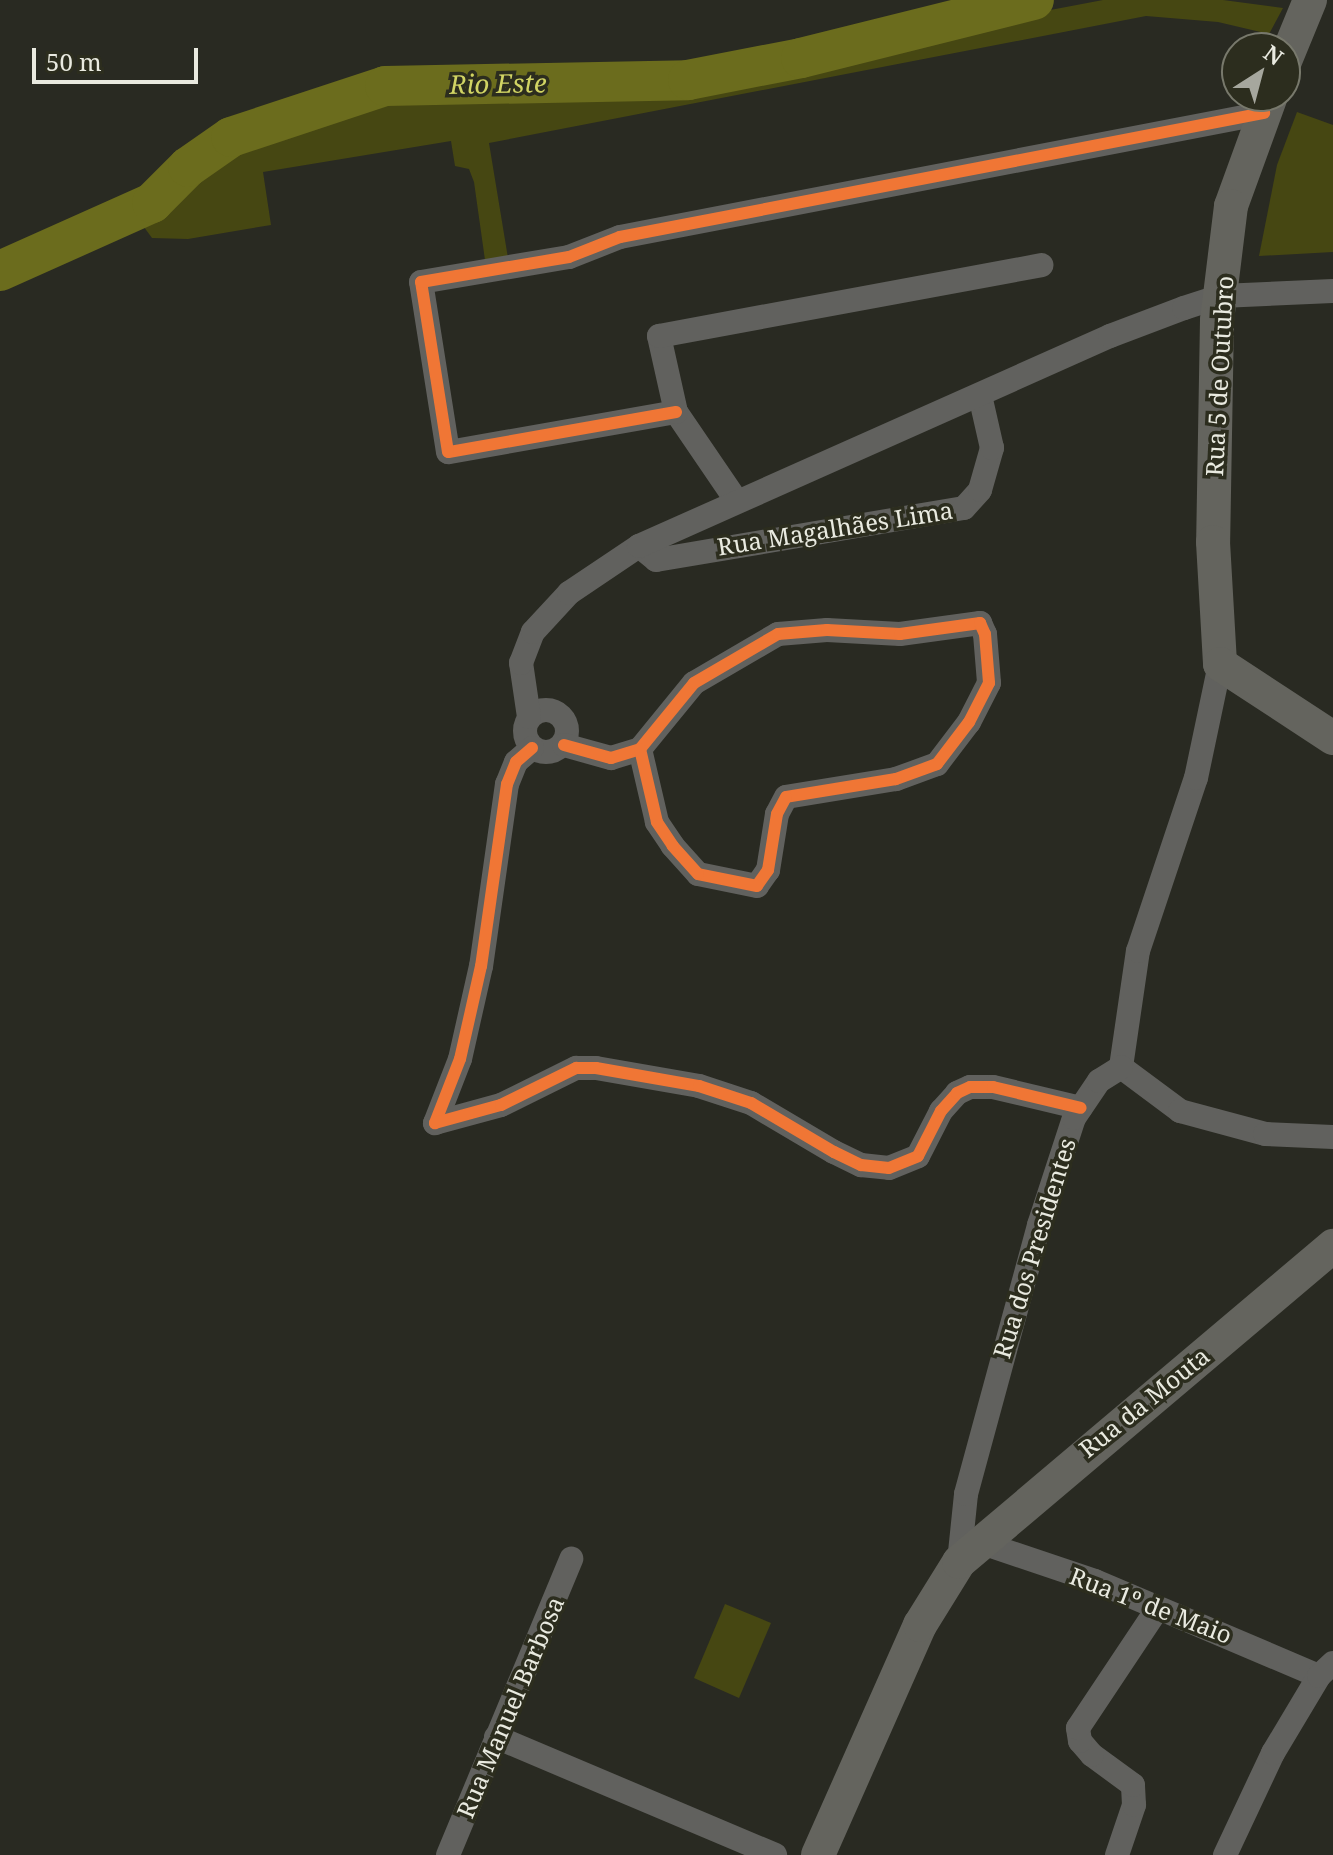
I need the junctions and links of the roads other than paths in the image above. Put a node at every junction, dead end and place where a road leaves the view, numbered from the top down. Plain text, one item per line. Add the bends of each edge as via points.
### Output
1 (1310, 0) edge
2 (1297, 32) edge
3 (1233, 112) edge
4 (1265, 112) edge
5 (1041, 265) dead end
6 (1333, 291) edge
7 (1221, 296) junction
8 (980, 395) junction
9 (676, 412) junction
10 (736, 500) junction
11 (639, 546) junction
12 (1220, 664) junction
13 (529, 717) junction
14 (1333, 738) edge
15 (564, 745) junction
16 (532, 748) junction
17 (640, 749) junction
18 (1121, 1067) junction
19 (1081, 1108) junction
20 (1330, 1139) edge
21 (1333, 1246) edge
22 (967, 1544) junction
23 (571, 1559) dead end
24 (1158, 1608) junction
25 (1326, 1670) edge
26 (496, 1737) junction
27 (448, 1855) edge
28 (775, 1855) edge
29 (818, 1855) edge
30 (1117, 1855) edge
31 (1225, 1855) edge

1 - 2 main road
3 - 9 street via 620,237 569,257 421,282 448,452
4 - 7 main road, Rua 5 de Outubro via 1231,206
5 - 9 street via 659,336
6 - 7 street, Rua Magalhães Lima
7 - 8 street, Rua Magalhães Lima via 1110,336
7 - 12 main road, Rua 5 de Outubro via 1213,528
8 - 10 street, Rua Magalhães Lima
8 - 11 street, Rua Magalhães Lima via 992,448 980,490 964,508 656,560
9 - 10 street
10 - 11 street, Rua Magalhães Lima
11 - 13 street, Rua Magalhães Lima via 569,593 533,632 521,663
12 - 14 main road
12 - 18 street via 1196,778 1138,951
13 - 15 street via 544,709 560,713 568,728
13 - 16 street via 524,733
15 - 16 street via 548,753
15 - 17 street via 611,758
16 - 19 street via 516,762 507,784 481,966 460,1059 435,1123 444,1125 501,1105 576,1068 596,1068 699,1086 751,1103 847,1159 889,1168 918,1156 941,1111 970,1087 993,1087
17 - 17 street via 694,683 778,634 900,634 980,623 985,634 989,683 969,722 937,764 896,779 786,797 777,814 768,870 757,886 698,874 673,846 657,822
18 - 19 street, Rua dos Presidentes via 1099,1081
18 - 20 street via 1180,1111 1265,1134
19 - 22 street, Rua dos Presidentes via 1039,1225 995,1378
21 - 22 main road, Rua da Mouta
22 - 24 street, Rua 1º de Maio
22 - 29 main road, Rua da Mouta via 920,1625
23 - 26 street, Rua Manuel Barbosa
24 - 25 street, Rua 1º de Maio
24 - 30 street via 1078,1728 1080,1741 1092,1755 1133,1785 1134,1805
25 - 31 street via 1273,1753
26 - 27 street, Rua Manuel Barbosa
26 - 28 street

